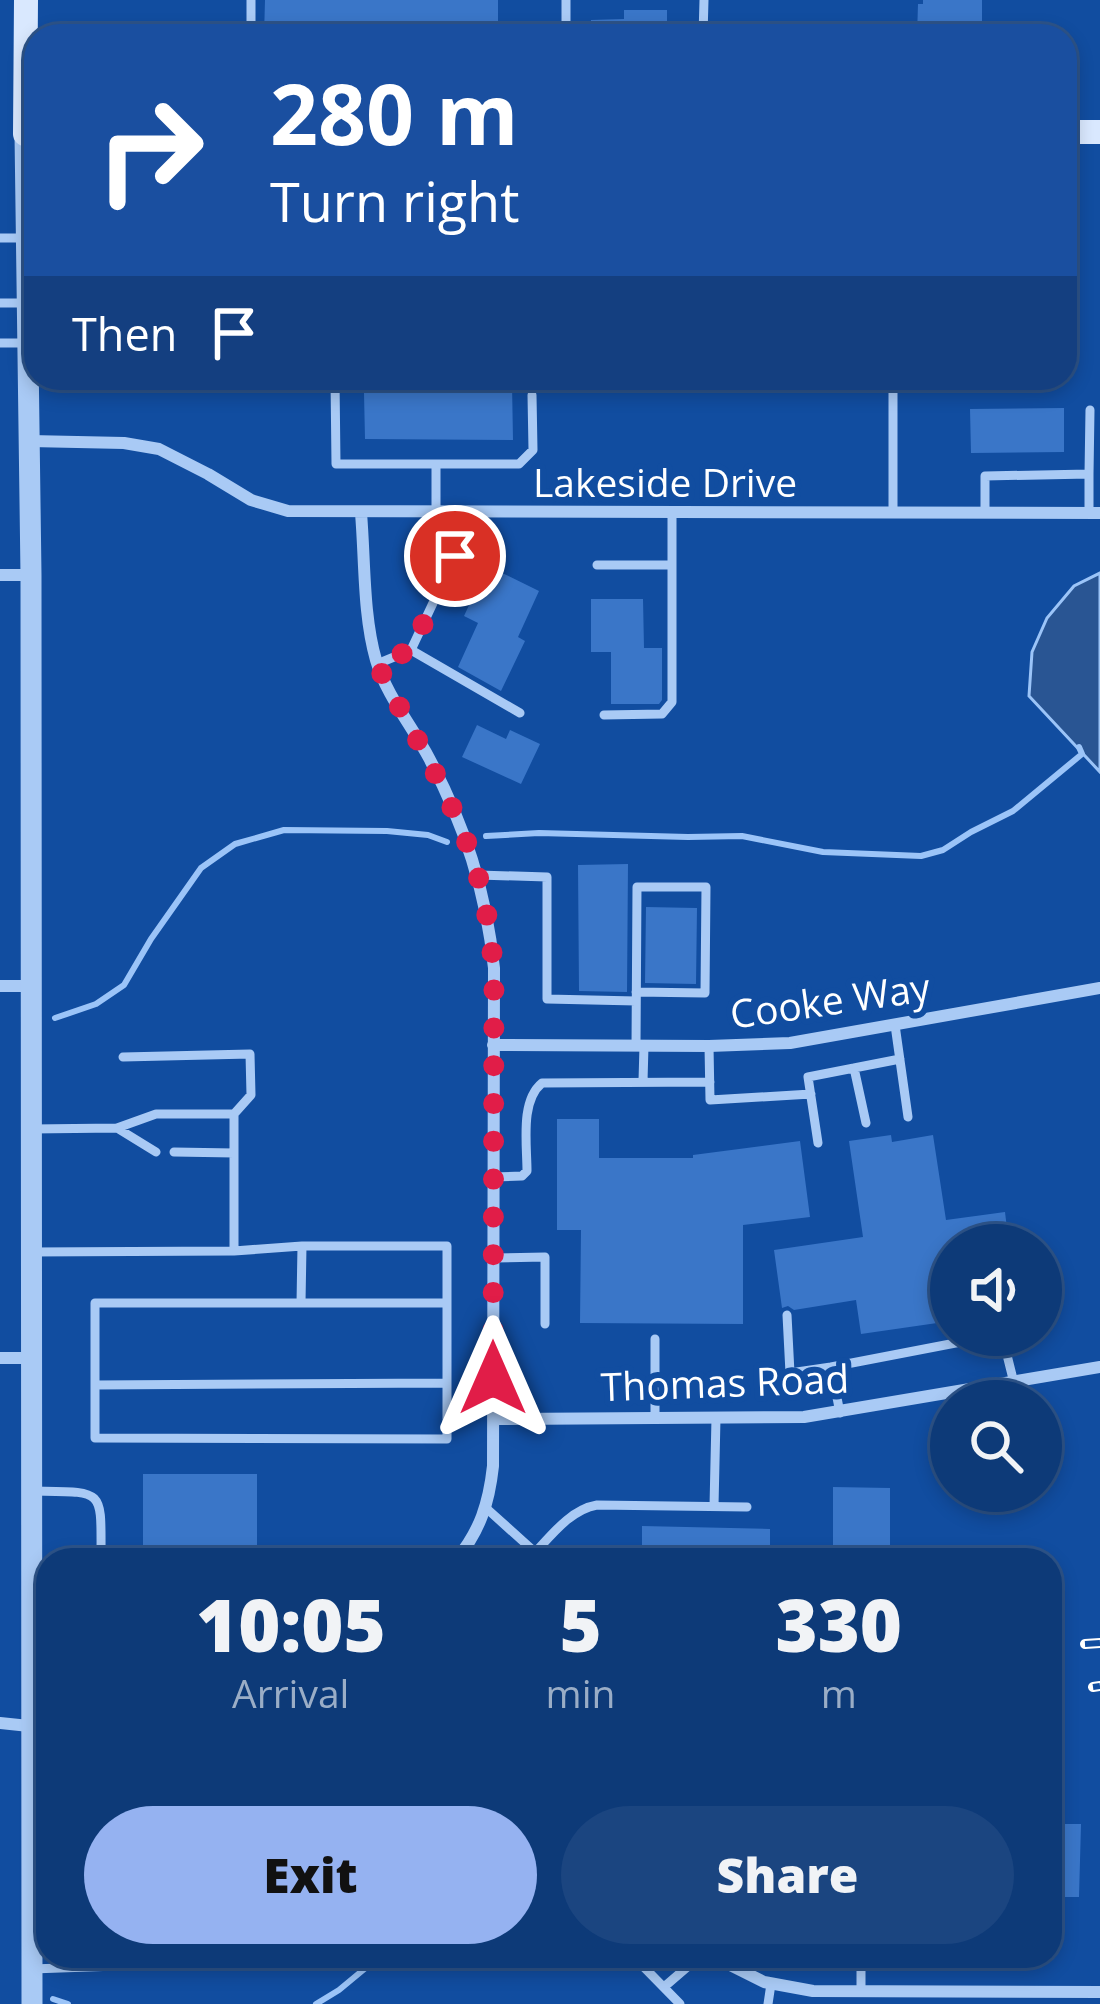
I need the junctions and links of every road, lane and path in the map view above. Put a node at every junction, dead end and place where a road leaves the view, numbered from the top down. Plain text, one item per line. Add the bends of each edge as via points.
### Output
1 (24, 44) edge
2 (20, 133) edge
3 (24, 217) edge
4 (28, 390) edge
5 (335, 390) edge
6 (893, 390) edge
7 (532, 395) dead end
8 (1090, 410) dead end
9 (30, 441) junction
10 (436, 464) junction
11 (1089, 474) junction
12 (361, 513) junction
13 (436, 513) junction
14 (457, 513) junction
15 (672, 513) junction
16 (892, 513) junction
17 (985, 513) junction
18 (1094, 513) edge
19 (597, 565) dead end
20 (672, 565) junction
21 (0, 575) edge
22 (31, 575) junction
23 (411, 650) junction
24 (377, 664) junction
25 (520, 713) dead end
26 (604, 715) dead end
27 (478, 875) junction
28 (0, 986) edge
29 (32, 986) junction
30 (1100, 988) edge
31 (636, 996) junction
32 (895, 1025) junction
33 (493, 1046) junction
34 (640, 1046) junction
35 (709, 1046) junction
36 (123, 1057) dead end
37 (900, 1059) junction
38 (854, 1068) junction
39 (643, 1081) junction
40 (710, 1082) junction
41 (811, 1094) junction
42 (234, 1114) junction
43 (908, 1117) dead end
44 (866, 1123) dead end
45 (117, 1128) junction
46 (31, 1129) junction
47 (818, 1144) dead end
48 (156, 1152) dead end
49 (174, 1152) dead end
50 (234, 1153) junction
51 (493, 1177) junction
52 (302, 1246) junction
53 (234, 1251) junction
54 (31, 1252) junction
55 (493, 1258) junction
56 (301, 1303) junction
57 (447, 1304) junction
58 (787, 1315) dead end
59 (545, 1324) dead end
60 (655, 1339) dead end
61 (930, 1348) edge
62 (0, 1358) edge
63 (30, 1358) junction
64 (831, 1367) junction
65 (1100, 1367) edge
66 (1030, 1380) edge
67 (447, 1383) junction
68 (95, 1385) junction
69 (930, 1397) edge
70 (840, 1413) junction
71 (656, 1418) junction
72 (716, 1418) junction
73 (493, 1419) junction
74 (30, 1491) junction
75 (714, 1506) junction
76 (747, 1507) dead end
77 (486, 1508) junction
78 (101, 1548) edge
79 (464, 1548) edge
80 (524, 1548) edge
81 (541, 1548) edge
82 (36, 1648) edge
83 (0, 1723) edge
84 (36, 1727) edge
85 (36, 1831) edge
86 (60, 1968) edge
87 (645, 1968) edge
88 (686, 1968) edge
89 (737, 1968) edge
90 (861, 1968) edge
91 (32, 1969) junction
92 (771, 1984) junction
93 (664, 1988) junction
94 (861, 1991) junction
95 (1100, 1992) edge
96 (1055, 1998) edge
97 (32, 2004) edge
98 (680, 2004) edge
99 (768, 2004) edge

1 - 2 main road
2 - 3 street
4 - 9 street
5 - 10 lane via 336,464
6 - 16 lane
7 - 10 lane via 533,450 519,464
8 - 11 lane
9 - 12 street, Lakeside Drive via 159,449 251,500 288,511
9 - 22 street
10 - 13 lane
11 - 17 lane via 985,476
11 - 18 lane
12 - 13 street, Lakeside Drive
12 - 24 street
13 - 14 street, Lakeside Drive
14 - 15 street, Lakeside Drive
14 - 23 lane via 455,556
15 - 16 street, Lakeside Drive
15 - 20 lane
16 - 17 street, Lakeside Drive
17 - 18 street, Lakeside Drive
19 - 20 lane
20 - 26 lane via 672,702 662,714
21 - 22 street
22 - 29 street
23 - 24 lane
23 - 25 lane
24 - 27 street
27 - 31 lane via 547,877 547,1000
27 - 33 street via 494,968
28 - 29 street
29 - 46 street
30 - 32 street, Cooke Way
31 - 31 lane via 637,886 706,887 705,992
31 - 34 lane
32 - 35 street, Cooke Way via 790,1043
32 - 37 lane
33 - 34 street, Cooke Way
33 - 51 street
34 - 35 street, Cooke Way
34 - 39 lane
35 - 40 lane
36 - 42 lane via 250,1054 251,1095
37 - 38 lane
37 - 43 lane
38 - 41 lane via 808,1077
38 - 44 lane
39 - 40 lane
39 - 51 lane via 542,1083 529,1103 527,1171
40 - 41 lane via 710,1100
41 - 47 lane
42 - 45 lane via 156,1114
42 - 50 lane
45 - 46 lane
45 - 48 lane
46 - 54 street
49 - 50 lane
50 - 53 lane
51 - 55 street
52 - 53 lane
52 - 56 lane
52 - 57 lane via 447,1246
53 - 54 lane
54 - 63 street
55 - 59 lane via 545,1257
55 - 73 street
56 - 57 lane
56 - 68 lane via 95,1304
57 - 67 lane
58 - 64 lane via 790,1373
60 - 71 lane
61 - 64 lane
62 - 63 street
63 - 74 street
64 - 70 lane
65 - 66 street, Thomas Road
67 - 68 lane
67 - 68 lane via 447,1439 95,1438
69 - 70 street, Thomas Road
70 - 72 street, Thomas Road
71 - 72 street, Thomas Road
71 - 73 street, Thomas Road
72 - 75 lane
73 - 77 street
74 - 78 lane via 97,1499
74 - 82 street
75 - 76 lane
75 - 81 lane via 584,1508
77 - 79 street
77 - 80 lane
83 - 84 street
85 - 91 street
86 - 91 lane
87 - 93 lane
88 - 93 lane
89 - 92 street
90 - 94 lane
91 - 97 street
92 - 94 street
92 - 99 lane
93 - 98 lane
94 - 96 street
95 - 96 street

